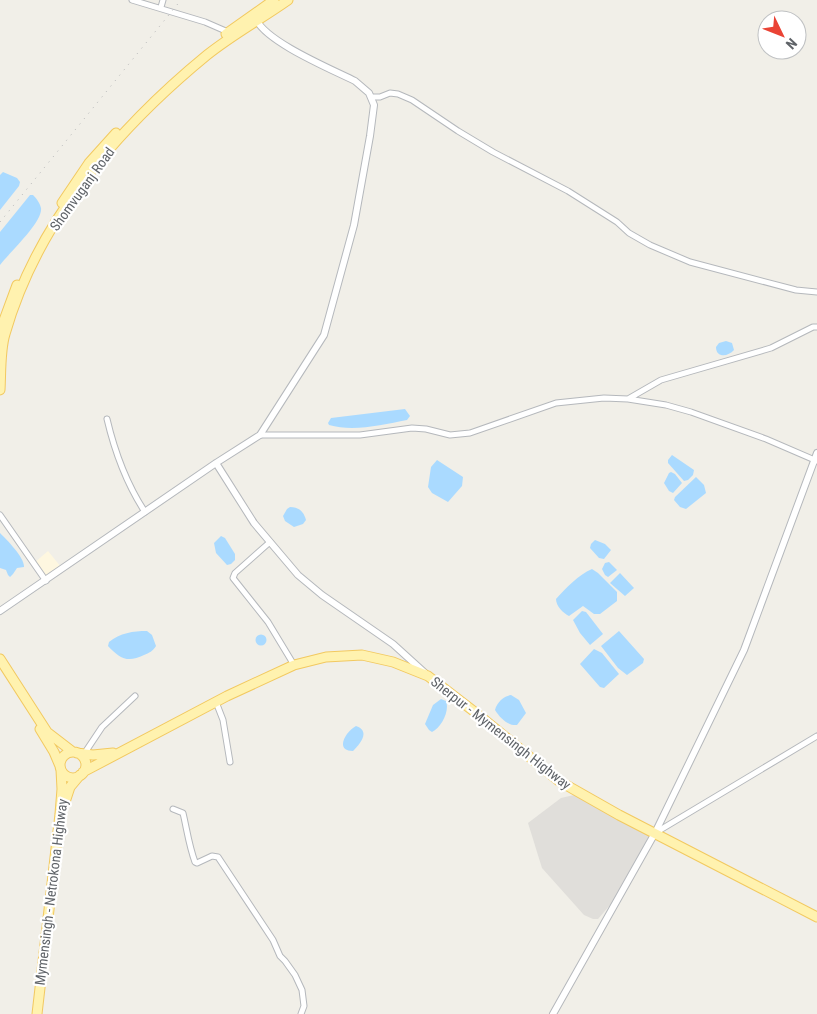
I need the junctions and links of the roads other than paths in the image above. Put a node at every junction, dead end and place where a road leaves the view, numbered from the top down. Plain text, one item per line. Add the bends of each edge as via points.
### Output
1 (132, 0) edge
2 (163, 0) edge
3 (274, 0) edge
4 (288, 0) edge
5 (161, 8) junction
6 (256, 18) junction
7 (228, 32) junction
8 (372, 98) junction
9 (817, 292) edge
10 (817, 327) edge
11 (0, 331) edge
12 (0, 390) edge
13 (628, 399) junction
14 (107, 419) dead end
15 (260, 435) junction
16 (816, 458) edge
17 (216, 463) junction
18 (145, 512) junction
19 (0, 515) edge
20 (270, 542) junction
21 (46, 580) junction
22 (0, 611) edge
23 (0, 659) edge
24 (294, 665) junction
25 (0, 666) edge
26 (428, 676) junction
27 (135, 696) dead end
28 (216, 702) junction
29 (817, 736) edge
30 (121, 751) junction
31 (78, 753) junction
32 (230, 762) dead end
33 (60, 768) junction
34 (81, 774) junction
35 (173, 809) dead end
36 (60, 814) junction
37 (655, 833) junction
38 (817, 917) edge
39 (37, 1014) edge
40 (301, 1014) edge
41 (553, 1014) edge

1 - 5 street
2 - 5 street
3 - 6 main road, Shomvuganj Road
4 - 6 main road, Shomvuganj Road
5 - 7 street
6 - 7 main road, Shomvuganj Road
6 - 8 street via 279,42 355,81
6 - 12 main road, Shomvuganj Road via 179,79 120,137 91,171 58,219 19,294 4,336
7 - 11 main road, Shomvuganj Road via 170,81 88,163 27,262
8 - 9 street via 398,94 412,100 493,152 568,191 650,245 690,262 796,290
8 - 15 street via 374,112 360,196 324,335
10 - 13 street via 771,348 661,380
13 - 15 street via 556,403 457,435 412,428 360,435
13 - 16 street via 691,412
14 - 18 street via 120,464
15 - 17 street
16 - 37 street via 744,650
17 - 18 street
17 - 20 street
18 - 21 street
19 - 21 street
20 - 24 street via 233,578 268,622
20 - 26 street via 298,575 393,644
21 - 22 street
23 - 31 main road via 47,732
24 - 26 main road, Sherpur - Mymensingh Highway via 326,657 362,655 393,662
24 - 28 main road, Sherpur - Mymensingh Highway
25 - 33 main road, Mymensingh - Netrokona Highway via 54,752
26 - 37 main road, Sherpur - Mymensingh Highway via 559,781
27 - 31 street
28 - 30 main road, Sherpur - Mymensingh Highway
28 - 32 street via 223,720
29 - 37 street
30 - 31 main road, Sherpur - Mymensingh Highway
30 - 34 main road, Sherpur - Mymensingh Highway
31 - 33 main road via 69,752 62,757
31 - 34 main road via 85,761
33 - 34 main road via 69,777
33 - 36 main road, Mymensingh - Netrokona Highway
34 - 36 main road, Sherpur - Mymensingh Highway via 70,787
35 - 40 street via 183,813 195,862 218,857 273,940 302,990 304,1006
36 - 39 main road, Mymensingh - Netrokona Highway
37 - 38 main road, Sherpur - Mymensingh Highway
37 - 41 street

